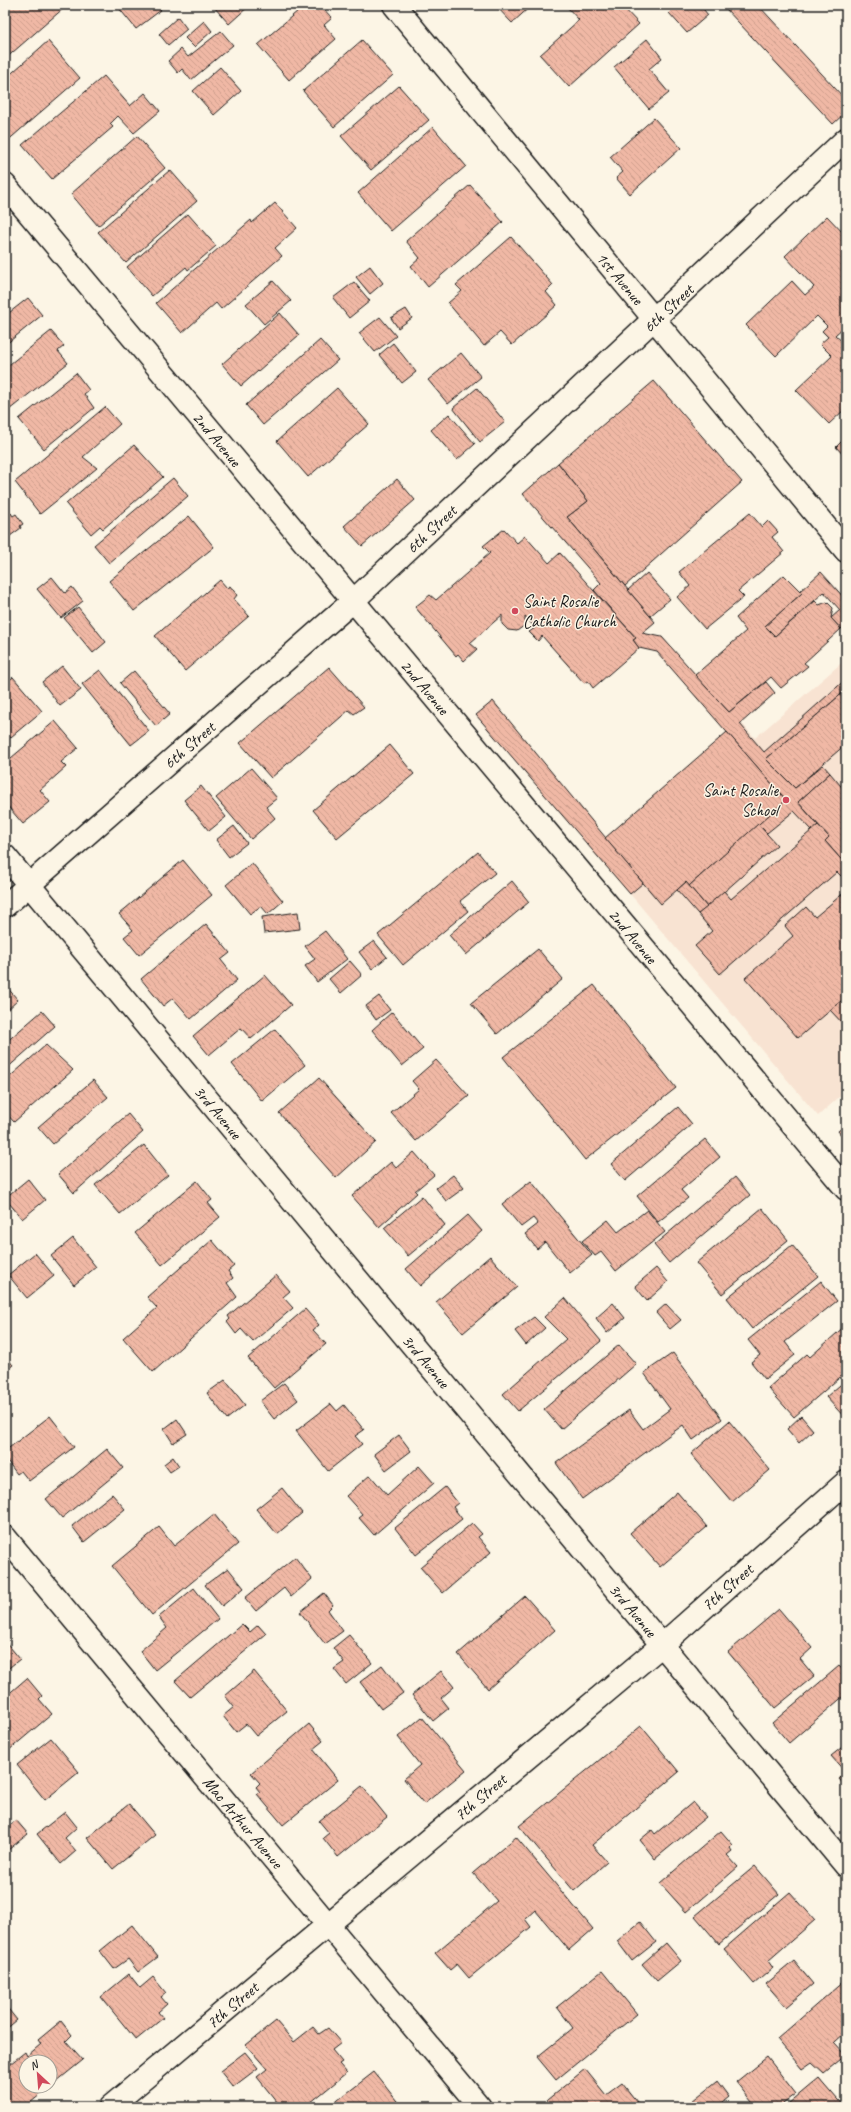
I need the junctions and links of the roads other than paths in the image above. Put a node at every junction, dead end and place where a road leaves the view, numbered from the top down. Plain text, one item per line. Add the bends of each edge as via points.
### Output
1 (394, 5) edge
2 (846, 140) edge
3 (5, 185) edge
4 (655, 320) junction
5 (846, 551) edge
6 (353, 602) junction
7 (5, 856) edge
8 (30, 885) junction
9 (5, 906) edge
10 (846, 1189) edge
11 (846, 1482) edge
12 (5, 1537) edge
13 (662, 1645) junction
14 (846, 1866) edge
15 (328, 1924) junction
16 (110, 2107) edge
17 (480, 2107) edge

1 - 4 street, 1st Avenue
2 - 4 street, 6th Street
3 - 6 street, 2nd Avenue
4 - 5 street, 1st Avenue
4 - 6 street, 6th Street
6 - 8 street, 6th Street
6 - 10 street, 2nd Avenue
7 - 8 street, 3rd Avenue
8 - 9 street, 6th Street
8 - 13 street, 3rd Avenue
11 - 13 street, 7th Street
12 - 15 street, Mac Arthur Avenue
13 - 14 street, 3rd Avenue
13 - 15 street, 7th Street
15 - 16 street, 7th Street
15 - 17 street, Mac Arthur Avenue

